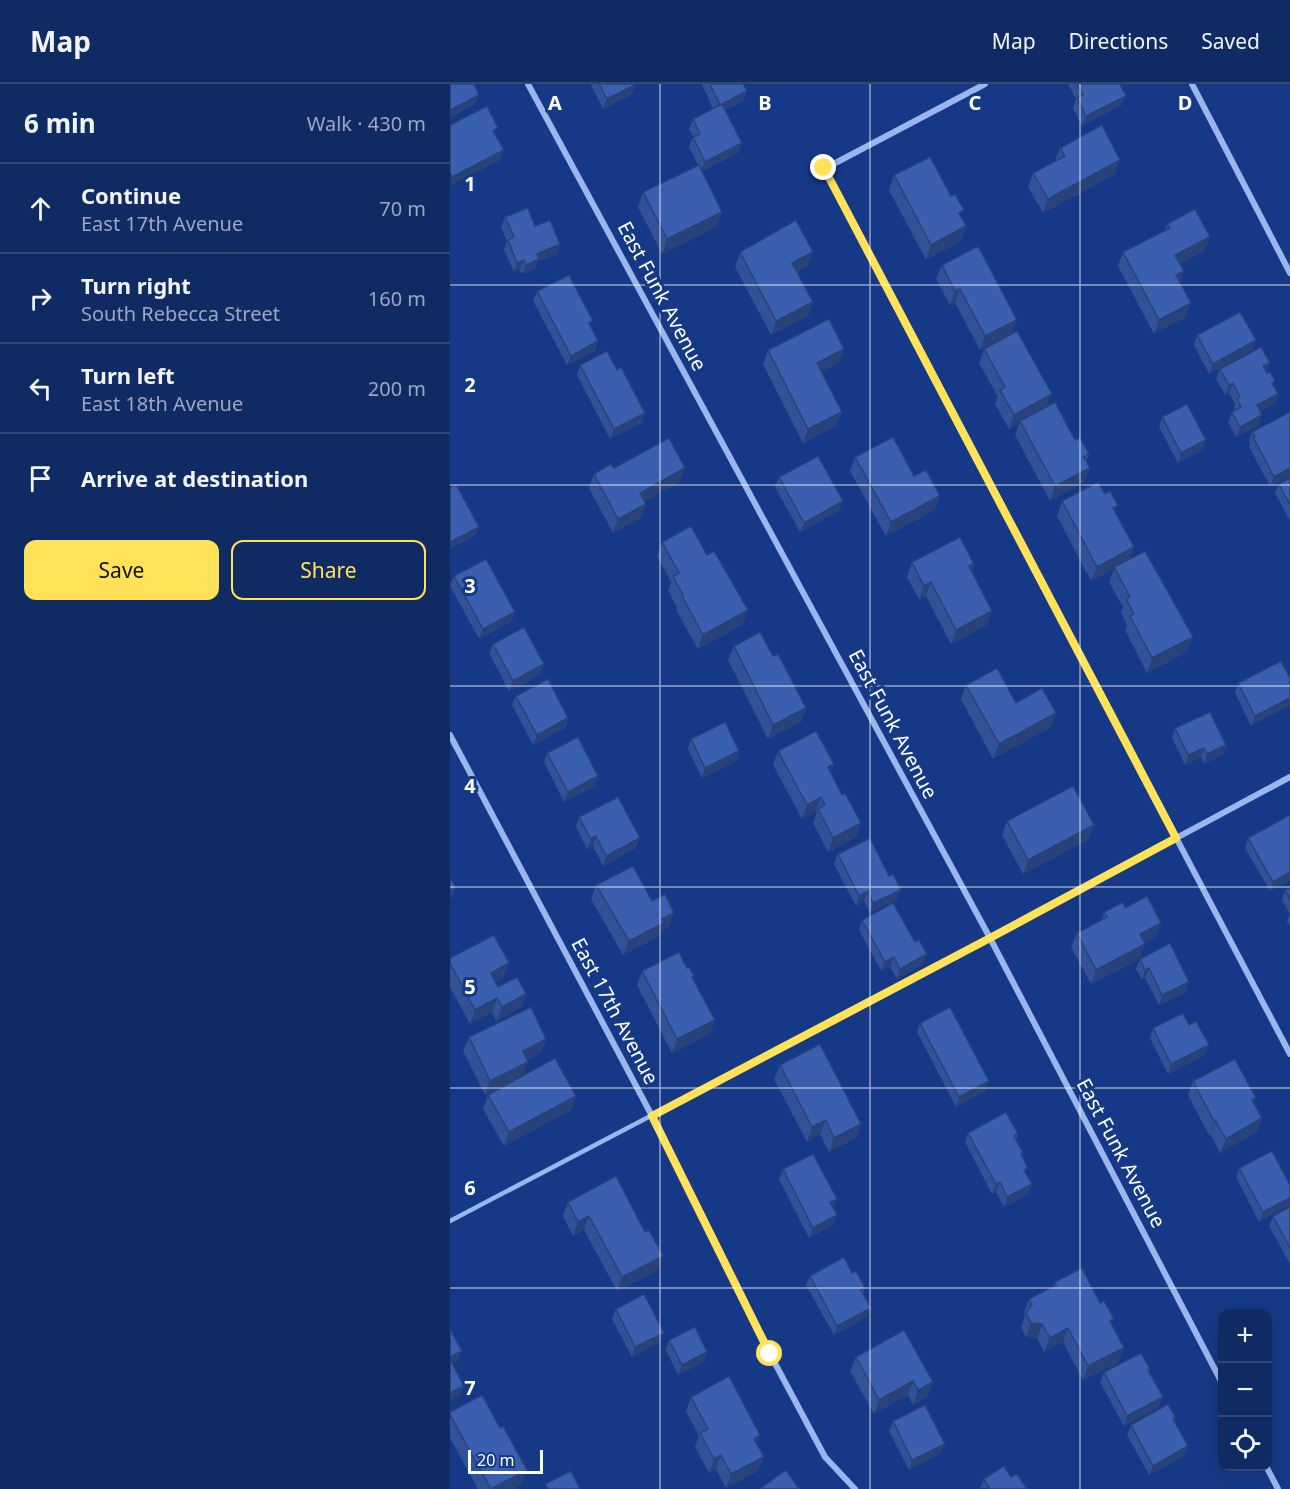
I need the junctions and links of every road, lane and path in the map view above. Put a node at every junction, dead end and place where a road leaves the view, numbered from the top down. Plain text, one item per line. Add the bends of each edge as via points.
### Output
1 (528, 84) edge
2 (985, 84) edge
3 (1192, 84) edge
4 (1290, 273) edge
5 (450, 735) edge
6 (1290, 777) edge
7 (1176, 838) junction
8 (990, 938) junction
9 (1290, 1054) edge
10 (652, 1116) junction
11 (450, 1221) edge
12 (1218, 1375) edge
13 (1268, 1471) edge
14 (855, 1489) edge
15 (1278, 1489) edge

1 - 8 street, East Funk Avenue
2 - 7 street via 824,168
3 - 4 street
5 - 10 street, East 17th Avenue
6 - 7 street
7 - 8 street
7 - 9 street
8 - 10 lane
8 - 12 street, East Funk Avenue
10 - 11 lane
10 - 14 street, East 17th Avenue via 825,1457
13 - 15 street

